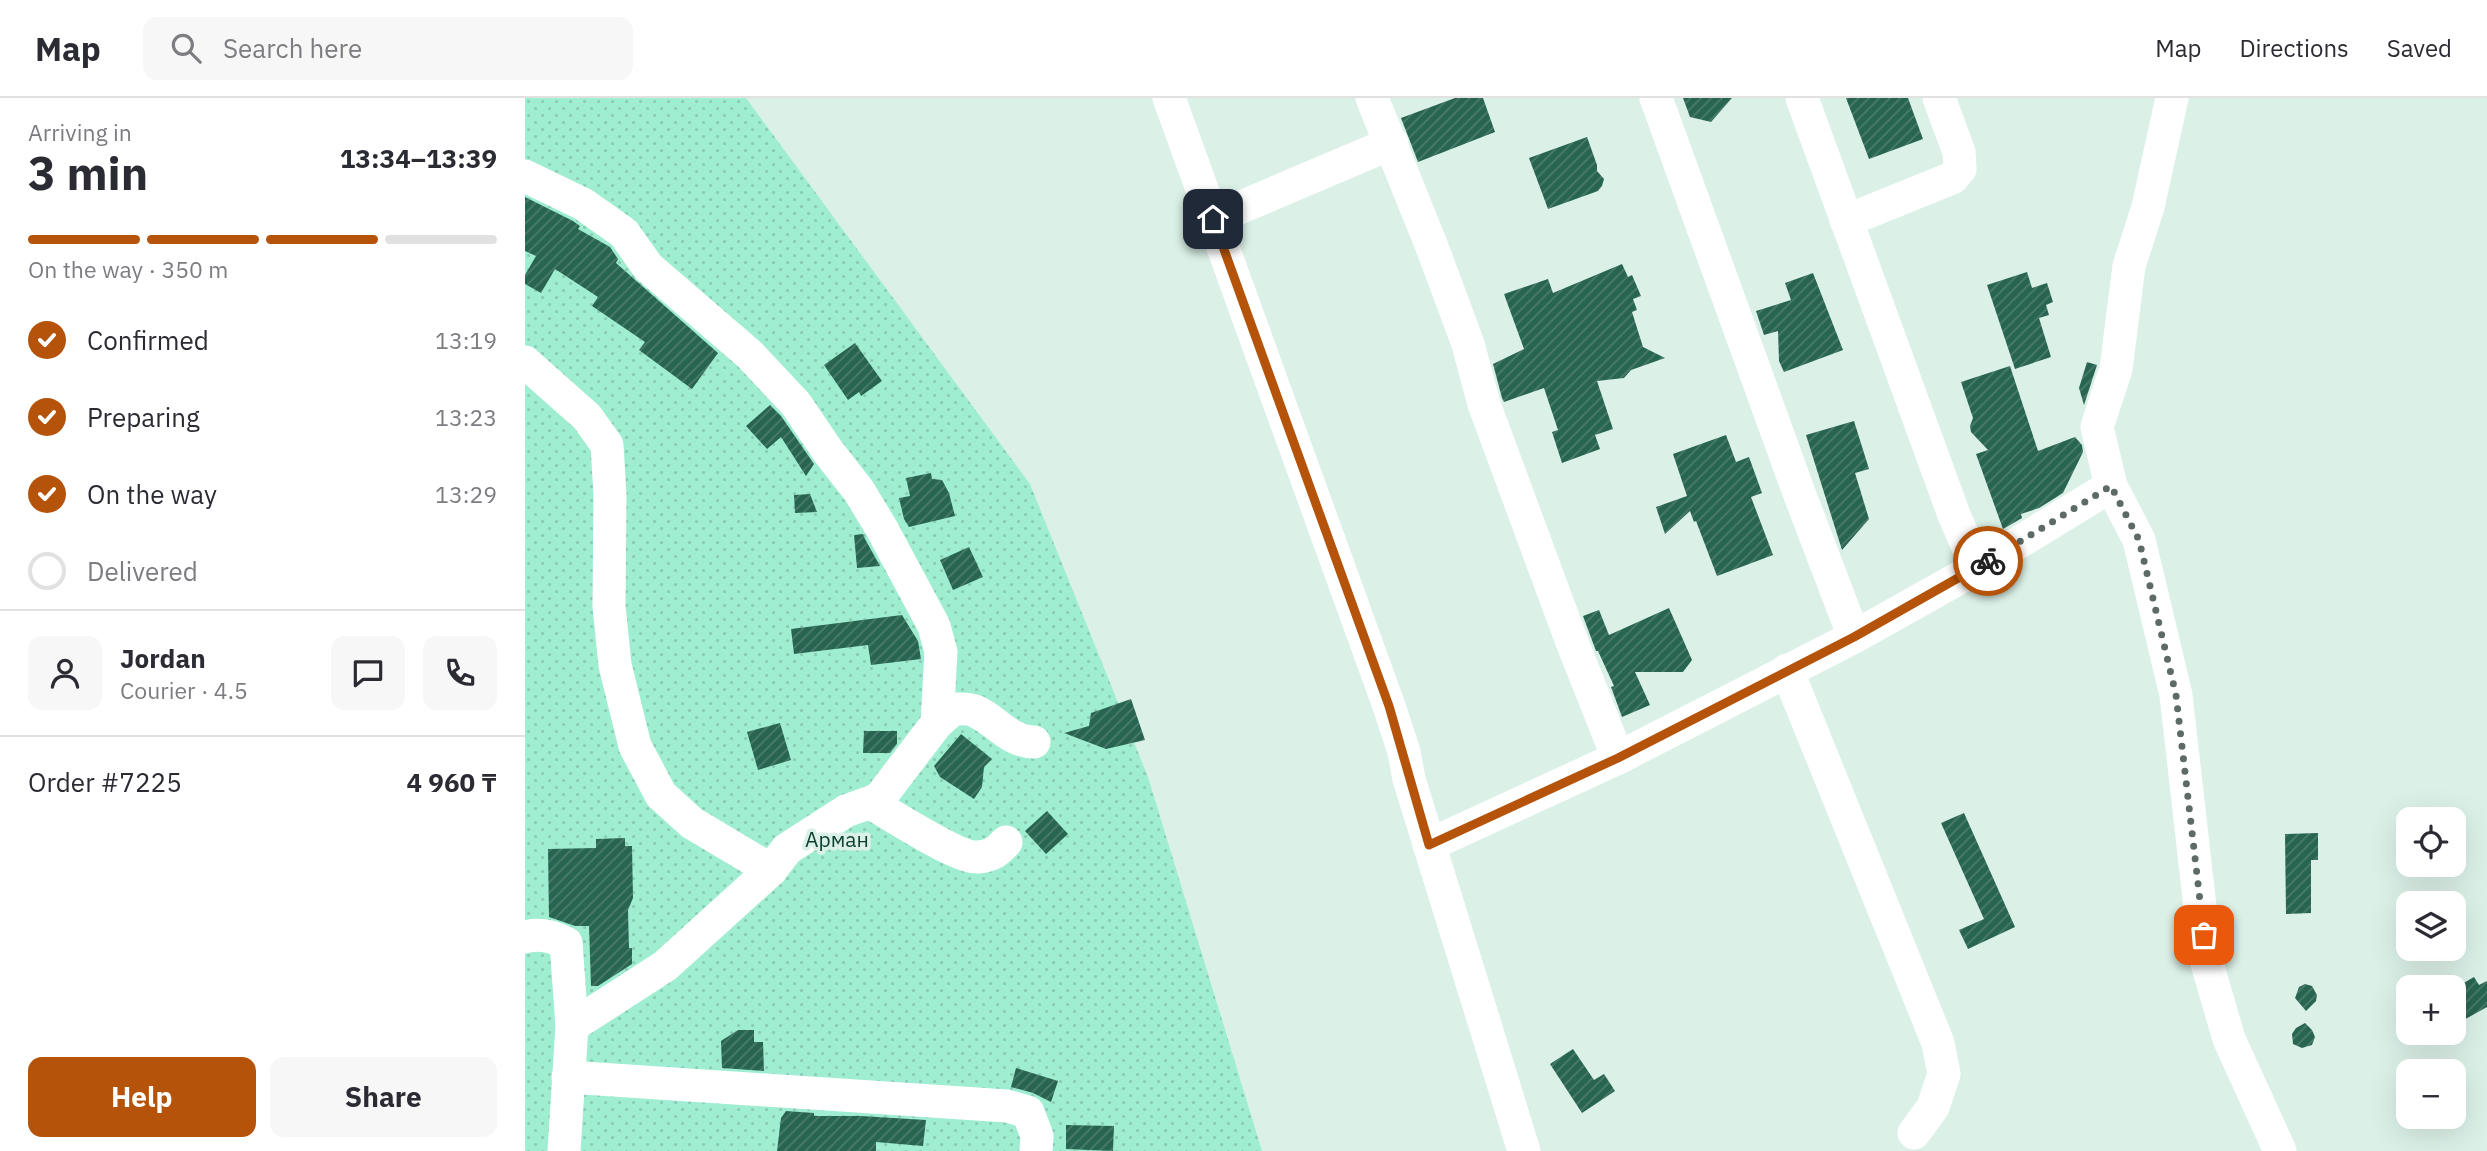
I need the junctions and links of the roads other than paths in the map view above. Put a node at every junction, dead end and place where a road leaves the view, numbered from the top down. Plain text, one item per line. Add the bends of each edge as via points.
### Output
1 (1169, 98) edge
2 (1372, 98) edge
3 (1656, 98) edge
4 (1802, 98) edge
5 (1939, 98) edge
6 (2172, 98) edge
7 (1392, 143) junction
8 (525, 176) edge
9 (1213, 219) junction
10 (1846, 221) junction
11 (525, 362) edge
12 (2111, 486) junction
13 (1977, 568) junction
14 (1854, 637) junction
15 (1787, 670) junction
16 (937, 723) junction
17 (1034, 742) dead end
18 (1618, 758) junction
19 (870, 803) junction
20 (1006, 842) dead end
21 (1429, 845) junction
22 (771, 870) junction
23 (525, 937) edge
24 (572, 1026) junction
25 (568, 1077) junction
26 (1913, 1133) dead end
27 (564, 1151) edge
28 (1036, 1151) edge
29 (1524, 1151) edge
30 (2280, 1151) edge

1 - 9 street
2 - 7 street
3 - 14 street
4 - 10 street
5 - 10 street via 1961,169 1952,178
6 - 12 street via 2148,207 2129,266 2116,369 2097,427
7 - 9 street
7 - 18 street via 1468,344 1484,404
8 - 16 street via 583,204 624,233 648,267 749,354 796,404 859,491 935,626 941,652
9 - 21 street via 1389,706
10 - 13 street
11 - 22 street via 587,417 607,445 610,618 615,665 635,746 660,794 692,822
12 - 13 street
12 - 30 street via 2139,540 2176,695 2206,960 2229,1038
13 - 14 street
14 - 15 street
15 - 18 street
15 - 26 street via 1938,1043 1944,1074 1933,1107
16 - 17 street via 953,709 972,709 1009,735
16 - 19 street via 879,799
18 - 21 street
19 - 20 street via 975,858 995,854
19 - 22 street via 846,811 787,849
21 - 29 street
22 - 24 street via 665,966
23 - 24 street via 553,937 566,943
24 - 25 street
25 - 27 street
25 - 28 street via 1007,1106 1028,1112 1037,1136

